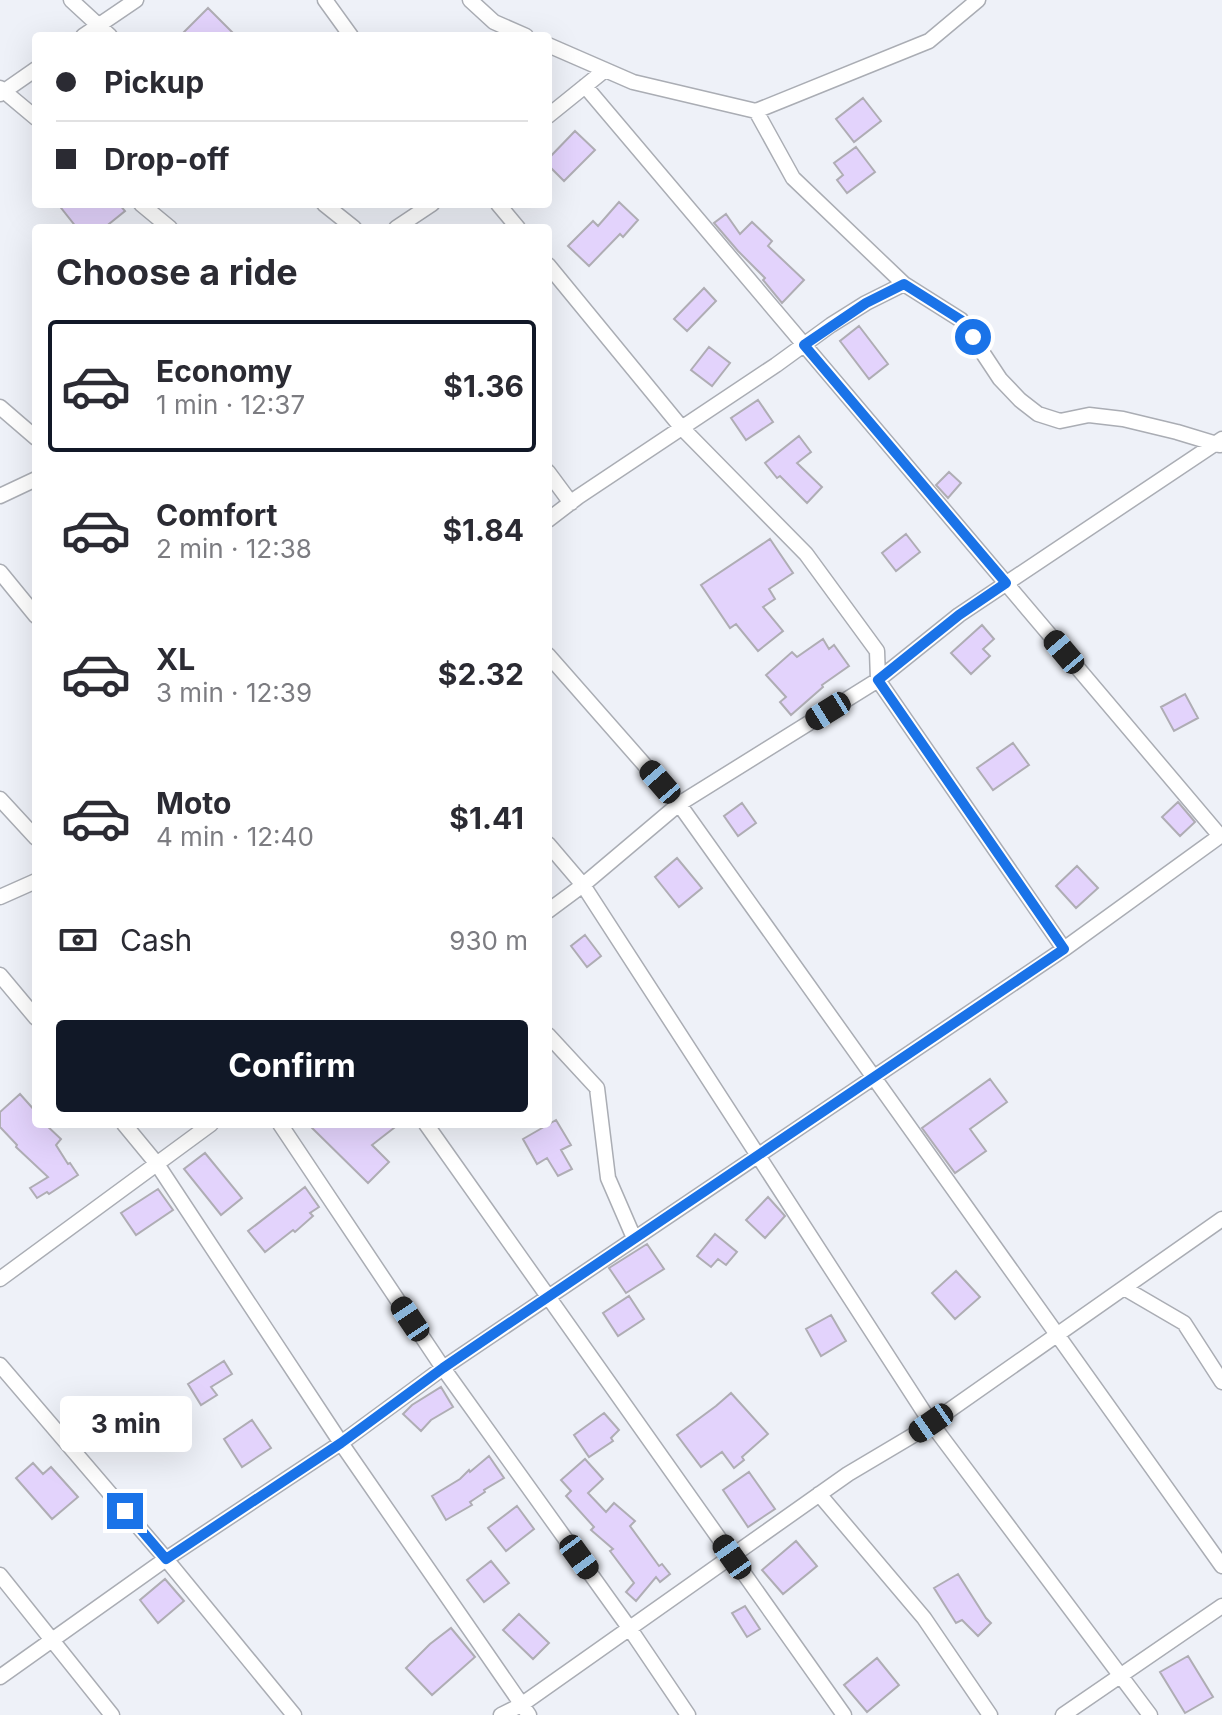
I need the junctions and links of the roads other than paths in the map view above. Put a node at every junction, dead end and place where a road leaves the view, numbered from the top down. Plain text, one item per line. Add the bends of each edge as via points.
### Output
1 (71, 0) edge
2 (136, 0) edge
3 (325, 0) edge
4 (470, 0) edge
5 (978, 0) edge
6 (97, 26) junction
7 (89, 32) edge
8 (105, 32) edge
9 (348, 32) edge
10 (517, 32) edge
11 (552, 47) edge
12 (605, 70) junction
13 (32, 72) edge
14 (585, 86) junction
15 (1, 91) edge
16 (756, 111) junction
17 (552, 113) edge
18 (32, 115) edge
19 (146, 208) edge
20 (329, 208) edge
21 (426, 208) edge
22 (501, 208) edge
23 (165, 224) edge
24 (349, 224) edge
25 (402, 224) edge
26 (515, 224) edge
27 (552, 270) edge
28 (904, 284) junction
29 (804, 345) junction
30 (0, 407) edge
31 (681, 427) junction
32 (32, 435) edge
33 (1219, 443) edge
34 (552, 477) edge
35 (32, 481) edge
36 (0, 496) edge
37 (571, 503) junction
38 (552, 517) edge
39 (0, 572) edge
40 (1006, 583) junction
41 (32, 611) edge
42 (552, 660) edge
43 (878, 680) junction
44 (0, 799) edge
45 (679, 804) junction
46 (32, 834) edge
47 (552, 849) edge
48 (32, 883) edge
49 (583, 885) junction
50 (0, 897) edge
51 (552, 908) edge
52 (1064, 949) junction
53 (0, 975) edge
54 (32, 1013) edge
55 (552, 1039) edge
56 (873, 1077) junction
57 (127, 1128) edge
58 (206, 1128) edge
59 (283, 1128) edge
60 (429, 1128) edge
61 (757, 1155) junction
62 (157, 1164) junction
63 (1222, 1219) edge
64 (634, 1238) junction
65 (0, 1279) edge
66 (1124, 1288) junction
67 (548, 1296) junction
68 (1057, 1335) junction
69 (0, 1365) edge
70 (443, 1368) junction
71 (1222, 1382) edge
72 (931, 1423) junction
73 (341, 1443) junction
74 (819, 1494) junction
75 (732, 1557) junction
76 (166, 1559) junction
77 (1222, 1566) edge
78 (0, 1575) edge
79 (1222, 1606) edge
80 (630, 1629) junction
81 (52, 1640) junction
82 (1120, 1676) junction
83 (0, 1677) edge
84 (525, 1710) edge
85 (112, 1715) edge
86 (294, 1715) edge
87 (501, 1715) edge
88 (688, 1715) edge
89 (844, 1715) edge
90 (990, 1715) edge
91 (1063, 1715) edge
92 (1150, 1715) edge

1 - 6 street
2 - 6 street
3 - 9 street
4 - 10 street via 494,22
5 - 16 street via 929,41
6 - 7 street
6 - 8 street
11 - 12 street
12 - 14 street
12 - 16 street via 633,82
13 - 15 street
14 - 17 street
14 - 29 street
15 - 18 street
16 - 28 street via 793,178
19 - 23 street
20 - 24 street
21 - 25 street
22 - 26 street
27 - 31 street
28 - 29 street
28 - 33 street via 961,320 1000,379 1038,414 1060,421 1089,415 1123,419
29 - 31 street
29 - 40 street
30 - 32 street
31 - 37 street
31 - 43 street via 806,554 877,651
33 - 40 street
34 - 37 street
35 - 36 street
37 - 38 street
39 - 41 street
40 - 43 street
40 - 52 street via 1220,836
42 - 45 street
43 - 45 street
43 - 52 street
44 - 46 street
45 - 49 street
45 - 56 street
47 - 49 street
48 - 50 street
49 - 51 street
49 - 61 street
52 - 56 street
53 - 54 street
55 - 64 street via 597,1088 608,1178
56 - 61 street
56 - 68 street
57 - 62 street
58 - 62 street
59 - 70 street
60 - 67 street
61 - 64 street
61 - 72 street
62 - 65 street
62 - 73 street
63 - 66 street
64 - 67 street
66 - 68 street
66 - 71 street via 1184,1323
67 - 70 street
67 - 75 street
68 - 72 street
68 - 77 street
69 - 76 street
70 - 73 street
70 - 80 street
72 - 74 street
72 - 82 street
73 - 76 street
73 - 84 street
74 - 75 street
74 - 90 street via 924,1618
75 - 80 street
75 - 89 street
76 - 81 street
76 - 86 street
78 - 81 street
79 - 82 street
80 - 84 street
80 - 88 street
81 - 83 street
81 - 85 street
82 - 91 street
82 - 92 street
84 - 87 street

